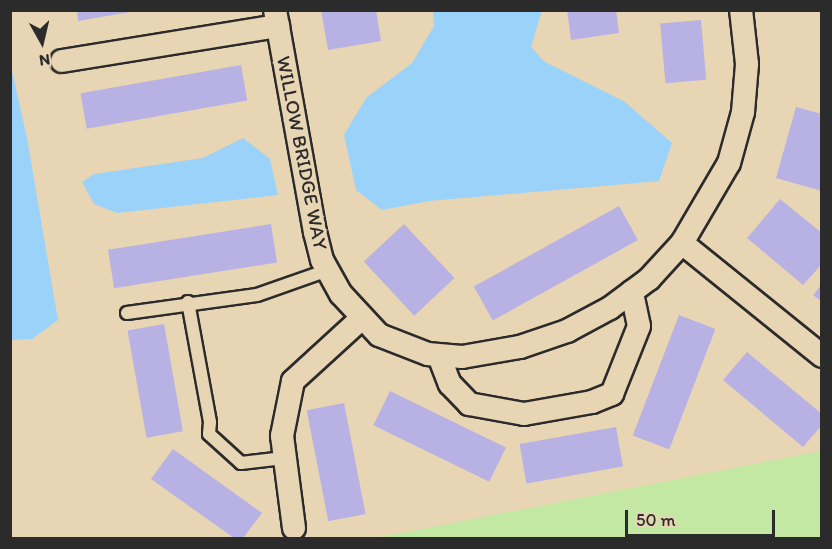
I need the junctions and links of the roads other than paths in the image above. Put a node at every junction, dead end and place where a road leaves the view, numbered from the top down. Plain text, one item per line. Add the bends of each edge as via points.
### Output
1 (741, 10) edge
2 (276, 18) edge
3 (62, 62) dead end
4 (682, 243) junction
5 (328, 270) junction
6 (632, 292) junction
7 (188, 302) junction
8 (127, 313) dead end
9 (362, 319) junction
10 (439, 356) junction
11 (822, 356) edge
12 (284, 458) junction
13 (294, 528) dead end

1 - 4 street, WILLOW BRIDGE WAY via 747,64 743,112 729,163
2 - 3 street
2 - 5 street, WILLOW BRIDGE WAY via 315,232
4 - 6 street, WILLOW BRIDGE WAY
4 - 11 street
5 - 7 lane via 257,295
5 - 9 street, WILLOW BRIDGE WAY via 341,294
6 - 10 street, WILLOW BRIDGE WAY via 567,331 520,347 462,357
6 - 10 street via 639,326 612,394 592,402 524,414 469,404 450,384
7 - 8 lane
7 - 12 lane via 209,434 241,463
9 - 10 street, WILLOW BRIDGE WAY via 379,335
9 - 12 street via 293,381 284,408
12 - 13 street

